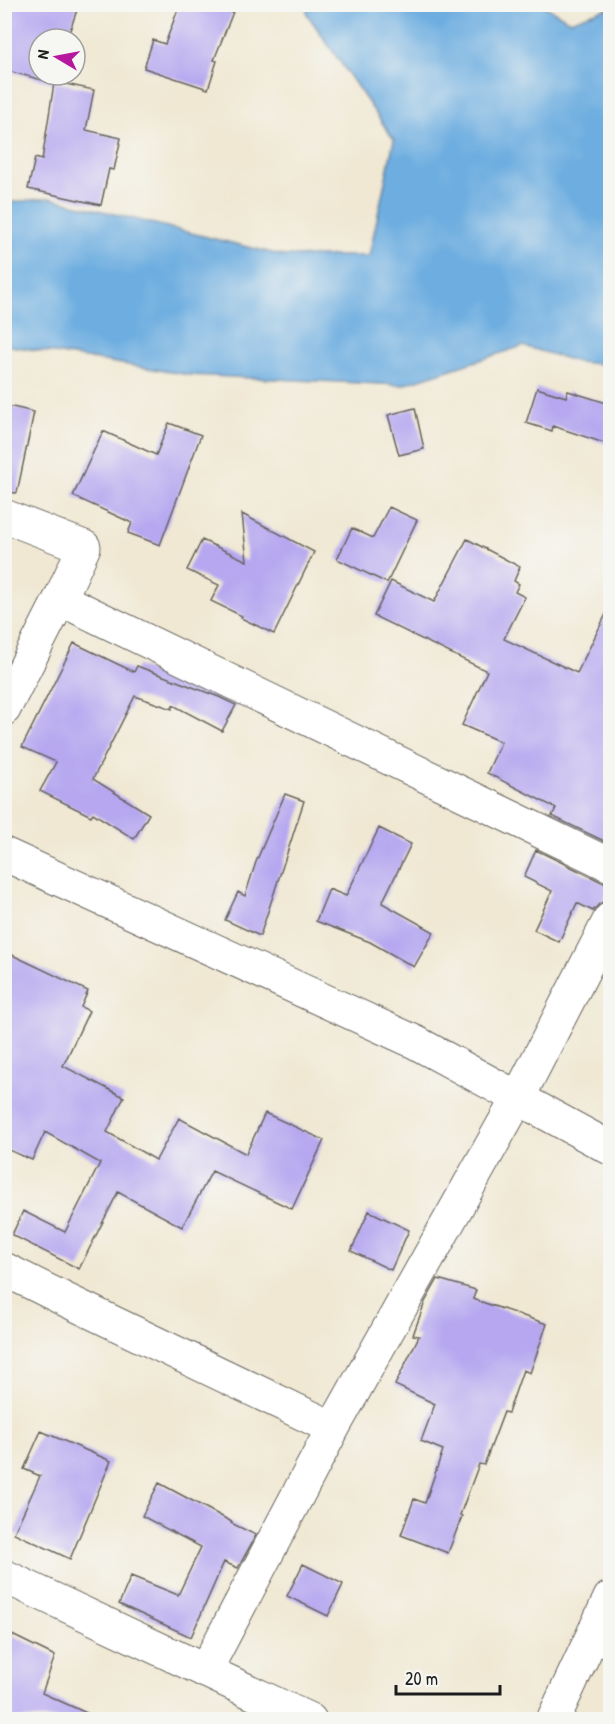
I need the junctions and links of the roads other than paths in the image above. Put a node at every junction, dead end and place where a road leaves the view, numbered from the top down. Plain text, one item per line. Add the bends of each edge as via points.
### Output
1 (4, 516) edge
2 (60, 598) junction
3 (4, 710) edge
4 (4, 854) edge
5 (610, 865) edge
6 (610, 919) edge
7 (518, 1098) junction
8 (610, 1149) edge
9 (4, 1269) edge
10 (333, 1428) junction
11 (4, 1576) edge
12 (610, 1598) edge
13 (205, 1671) junction
14 (310, 1719) edge
15 (553, 1719) edge

1 - 2 street via 84,547
2 - 3 street
2 - 5 street
4 - 7 street via 415,1042
6 - 7 street
7 - 8 street
7 - 10 street
9 - 10 street
10 - 13 street
11 - 13 street
12 - 15 street
13 - 14 street

